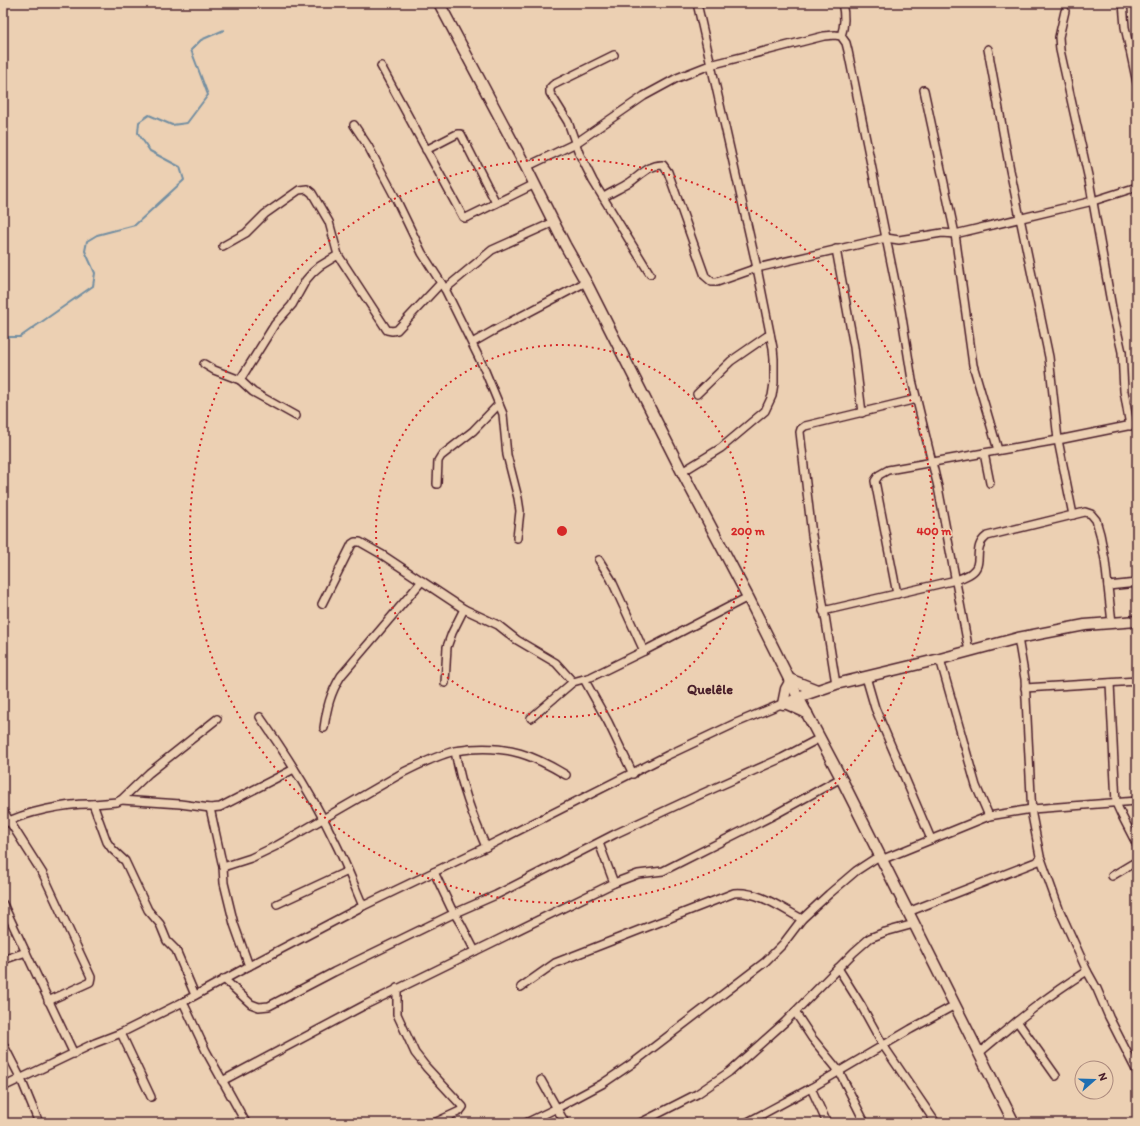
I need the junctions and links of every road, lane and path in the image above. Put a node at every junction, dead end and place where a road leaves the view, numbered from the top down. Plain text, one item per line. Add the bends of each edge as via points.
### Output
1 (439, 3) edge
2 (697, 3) edge
3 (842, 3) edge
4 (1123, 3) edge
5 (1065, 11) dead end
6 (841, 36) junction
7 (988, 49) dead end
8 (614, 55) dead end
9 (710, 65) junction
10 (381, 66) dead end
11 (1137, 83) edge
12 (924, 90) dead end
13 (354, 125) dead end
14 (576, 143) junction
15 (426, 150) junction
16 (526, 167) junction
17 (534, 184) junction
18 (1137, 187) edge
19 (604, 197) junction
20 (1093, 201) junction
21 (496, 203) junction
22 (1020, 219) junction
23 (554, 222) junction
24 (955, 234) junction
25 (886, 238) junction
26 (224, 246) dead end
27 (836, 249) junction
28 (338, 255) junction
29 (757, 268) junction
30 (650, 274) dead end
31 (586, 282) junction
32 (443, 286) junction
33 (770, 334) junction
34 (472, 343) junction
35 (204, 364) dead end
36 (240, 380) junction
37 (696, 394) dead end
38 (917, 399) junction
39 (499, 404) junction
40 (862, 413) junction
41 (296, 416) dead end
42 (1133, 425) edge
43 (1058, 440) junction
44 (998, 450) junction
45 (984, 453) junction
46 (932, 463) junction
47 (682, 472) junction
48 (990, 483) dead end
49 (437, 484) dead end
50 (1073, 515) junction
51 (517, 538) dead end
52 (599, 560) dead end
53 (956, 580) junction
54 (422, 581) junction
55 (1137, 583) edge
56 (1108, 586) junction
57 (897, 594) junction
58 (748, 597) junction
59 (322, 604) dead end
60 (464, 609) junction
61 (823, 611) junction
62 (1137, 621) edge
63 (1112, 623) junction
64 (1018, 638) junction
65 (644, 651) junction
66 (969, 651) junction
67 (940, 659) junction
68 (866, 677) junction
69 (584, 679) junction
70 (790, 680) junction
71 (1137, 681) edge
72 (572, 682) junction
73 (446, 683) dead end
74 (1110, 683) junction
75 (836, 684) junction
76 (1025, 688) junction
77 (815, 691) junction
78 (798, 697) junction
79 (784, 703) junction
80 (806, 712) junction
81 (260, 717) dead end
82 (531, 718) dead end
83 (217, 720) dead end
84 (324, 728) dead end
85 (820, 738) junction
86 (456, 751) junction
87 (294, 769) junction
88 (633, 774) junction
89 (566, 775) dead end
90 (841, 778) junction
91 (121, 800) junction
92 (1137, 801) edge
93 (1116, 803) junction
94 (93, 804) junction
95 (210, 808) junction
96 (1032, 809) junction
97 (3, 811) edge
98 (989, 816) junction
99 (323, 818) junction
100 (6, 822) edge
101 (931, 840) junction
102 (599, 843) junction
103 (1137, 845) edge
104 (486, 847) junction
105 (880, 858) junction
106 (1041, 860) junction
107 (1137, 861) edge
108 (223, 868) junction
109 (348, 871) junction
110 (434, 872) junction
111 (1112, 876) dead end
112 (614, 883) junction
113 (3, 904) edge
114 (277, 904) dead end
115 (363, 906) junction
116 (908, 912) junction
117 (454, 913) junction
118 (802, 919) junction
119 (914, 924) junction
120 (475, 951) junction
121 (26, 952) junction
122 (3, 960) edge
123 (249, 966) junction
124 (838, 968) junction
125 (1087, 971) junction
126 (224, 979) junction
127 (521, 987) dead end
128 (397, 988) junction
129 (195, 995) junction
130 (48, 1001) junction
131 (183, 1002) junction
132 (955, 1005) junction
133 (795, 1012) junction
134 (1017, 1020) junction
135 (121, 1033) junction
136 (3, 1044) edge
137 (883, 1045) junction
138 (979, 1053) junction
139 (74, 1054) junction
140 (839, 1071) junction
141 (1137, 1072) edge
142 (1056, 1076) dead end
143 (21, 1079) junction
144 (542, 1080) dead end
145 (222, 1081) junction
146 (3, 1087) edge
147 (811, 1088) junction
148 (151, 1097) dead end
149 (557, 1108) junction
150 (39, 1123) edge
151 (246, 1123) edge
152 (434, 1123) edge
153 (526, 1123) edge
154 (565, 1123) edge
155 (640, 1123) edge
156 (746, 1123) edge
157 (827, 1123) edge
158 (865, 1123) edge
159 (936, 1123) edge
160 (1014, 1123) edge

1 - 16 main road
2 - 9 street
3 - 6 street via 845,18
4 - 11 street via 1125,28
5 - 20 street via 1059,37 1060,50
6 - 9 street via 824,36
6 - 25 street via 848,51
7 - 22 street
8 - 14 street via 550,88 550,93 568,122
9 - 14 street via 661,86
9 - 29 street
10 - 15 street
12 - 24 street
13 - 32 street via 368,146 422,253
14 - 16 street
14 - 19 street via 584,165
15 - 21 street via 463,217
15 - 21 street via 461,134
16 - 17 main road
17 - 21 street
17 - 23 main road
18 - 20 street
19 - 29 street via 629,183 648,168 663,165 668,172 709,280 717,282
19 - 30 street
20 - 22 street
20 - 42 street via 1122,352 1124,392
22 - 24 street
22 - 43 street via 1049,357
23 - 31 main road
23 - 32 street via 492,250
24 - 25 street via 942,233 899,240
24 - 44 street via 973,365
25 - 27 street
25 - 38 street
26 - 28 street via 246,233 265,214 299,190 307,189 312,192 329,222
27 - 29 street
27 - 40 street via 854,347
28 - 32 street via 387,330 397,330
28 - 36 street via 320,266 306,280 292,305 275,324
29 - 33 street
31 - 34 street
31 - 47 main road
32 - 34 street
33 - 37 street via 731,361
33 - 47 street via 774,378 768,407 722,448
34 - 39 street
35 - 36 street
36 - 41 street via 253,392
38 - 40 street
38 - 46 street
39 - 49 street via 472,431 441,456 438,462
39 - 51 street via 505,423 507,455 520,511
40 - 61 street via 805,426 800,432
42 - 43 street
43 - 44 street
43 - 50 street
44 - 45 street
45 - 46 street
45 - 48 street
46 - 53 street
46 - 57 street via 888,470 875,481
47 - 58 main road
50 - 53 street via 986,536 978,547 979,559 976,568 972,573
50 - 56 street via 1085,512 1096,520
52 - 65 street via 611,579
53 - 57 street
53 - 66 street
54 - 59 street via 357,541 352,544
54 - 60 street
54 - 84 street via 341,676 327,705
55 - 56 street
56 - 63 street
57 - 61 street
58 - 65 street
58 - 70 main road
60 - 72 street via 498,625 517,640 548,657
60 - 73 street via 447,647
61 - 75 street
62 - 63 main road
63 - 64 main road via 1085,625
64 - 66 main road
64 - 76 street
65 - 69 street
66 - 67 main road
67 - 68 main road
67 - 98 street via 976,786
68 - 75 main road
68 - 101 street via 875,708
69 - 72 street
69 - 88 street
70 - 77 main road
70 - 78 main road
70 - 79 main road
71 - 74 street
72 - 82 street
74 - 76 street
74 - 93 street
75 - 77 main road
76 - 96 street
77 - 78 main road
77 - 80 main road
78 - 79 street
78 - 80 main road
79 - 80 main road
79 - 88 street via 736,723
80 - 85 main road
81 - 87 street
83 - 91 street via 149,773
85 - 90 main road
85 - 102 street
86 - 89 street via 496,748 511,751 531,757
86 - 99 street via 411,769
86 - 104 street via 470,811
87 - 95 street via 229,803
87 - 99 street
88 - 104 street
90 - 105 main road
90 - 112 street via 663,871 638,874
91 - 94 street
91 - 95 street
92 - 93 street
93 - 96 street
93 - 103 street
94 - 100 street via 70,804
94 - 129 street via 107,842 125,860 148,910 160,924 167,941 176,950
95 - 108 street
96 - 98 street
96 - 106 street
97 - 100 street
98 - 101 street
99 - 108 street via 276,846
99 - 109 street
100 - 130 street via 43,874 91,978 90,982
101 - 105 street
102 - 112 street
102 - 117 street via 496,895
104 - 110 street
105 - 116 main road
105 - 118 street via 846,879
106 - 116 street
106 - 125 street via 1059,909
107 - 111 street
108 - 123 street via 234,924
109 - 114 street
109 - 115 street
110 - 115 street
110 - 117 street
112 - 120 street
113 - 121 street
115 - 123 street
116 - 119 main road
117 - 120 street
117 - 126 street via 269,1006 259,1007 251,1004
118 - 127 street via 761,896 734,893 554,962
118 - 149 street via 783,944 740,982 633,1063 602,1084
119 - 124 street via 870,938
119 - 132 main road
120 - 128 street
121 - 122 street
121 - 130 street
123 - 126 street
124 - 133 street
124 - 137 street
125 - 134 street
125 - 141 street
126 - 129 street
128 - 145 street
128 - 152 street via 397,1016 415,1053 463,1107 462,1110
129 - 131 street
130 - 139 street
131 - 135 street
131 - 145 street
132 - 137 street
132 - 138 main road
133 - 140 street
133 - 155 street via 714,1083
134 - 138 street
134 - 142 street
135 - 139 street
135 - 148 street
136 - 143 street
137 - 140 street
137 - 159 street
138 - 160 main road
139 - 143 street
140 - 147 street
140 - 158 street
143 - 146 street
143 - 150 street
144 - 149 street
145 - 151 street
147 - 156 street
147 - 157 street
149 - 153 street
149 - 154 street

